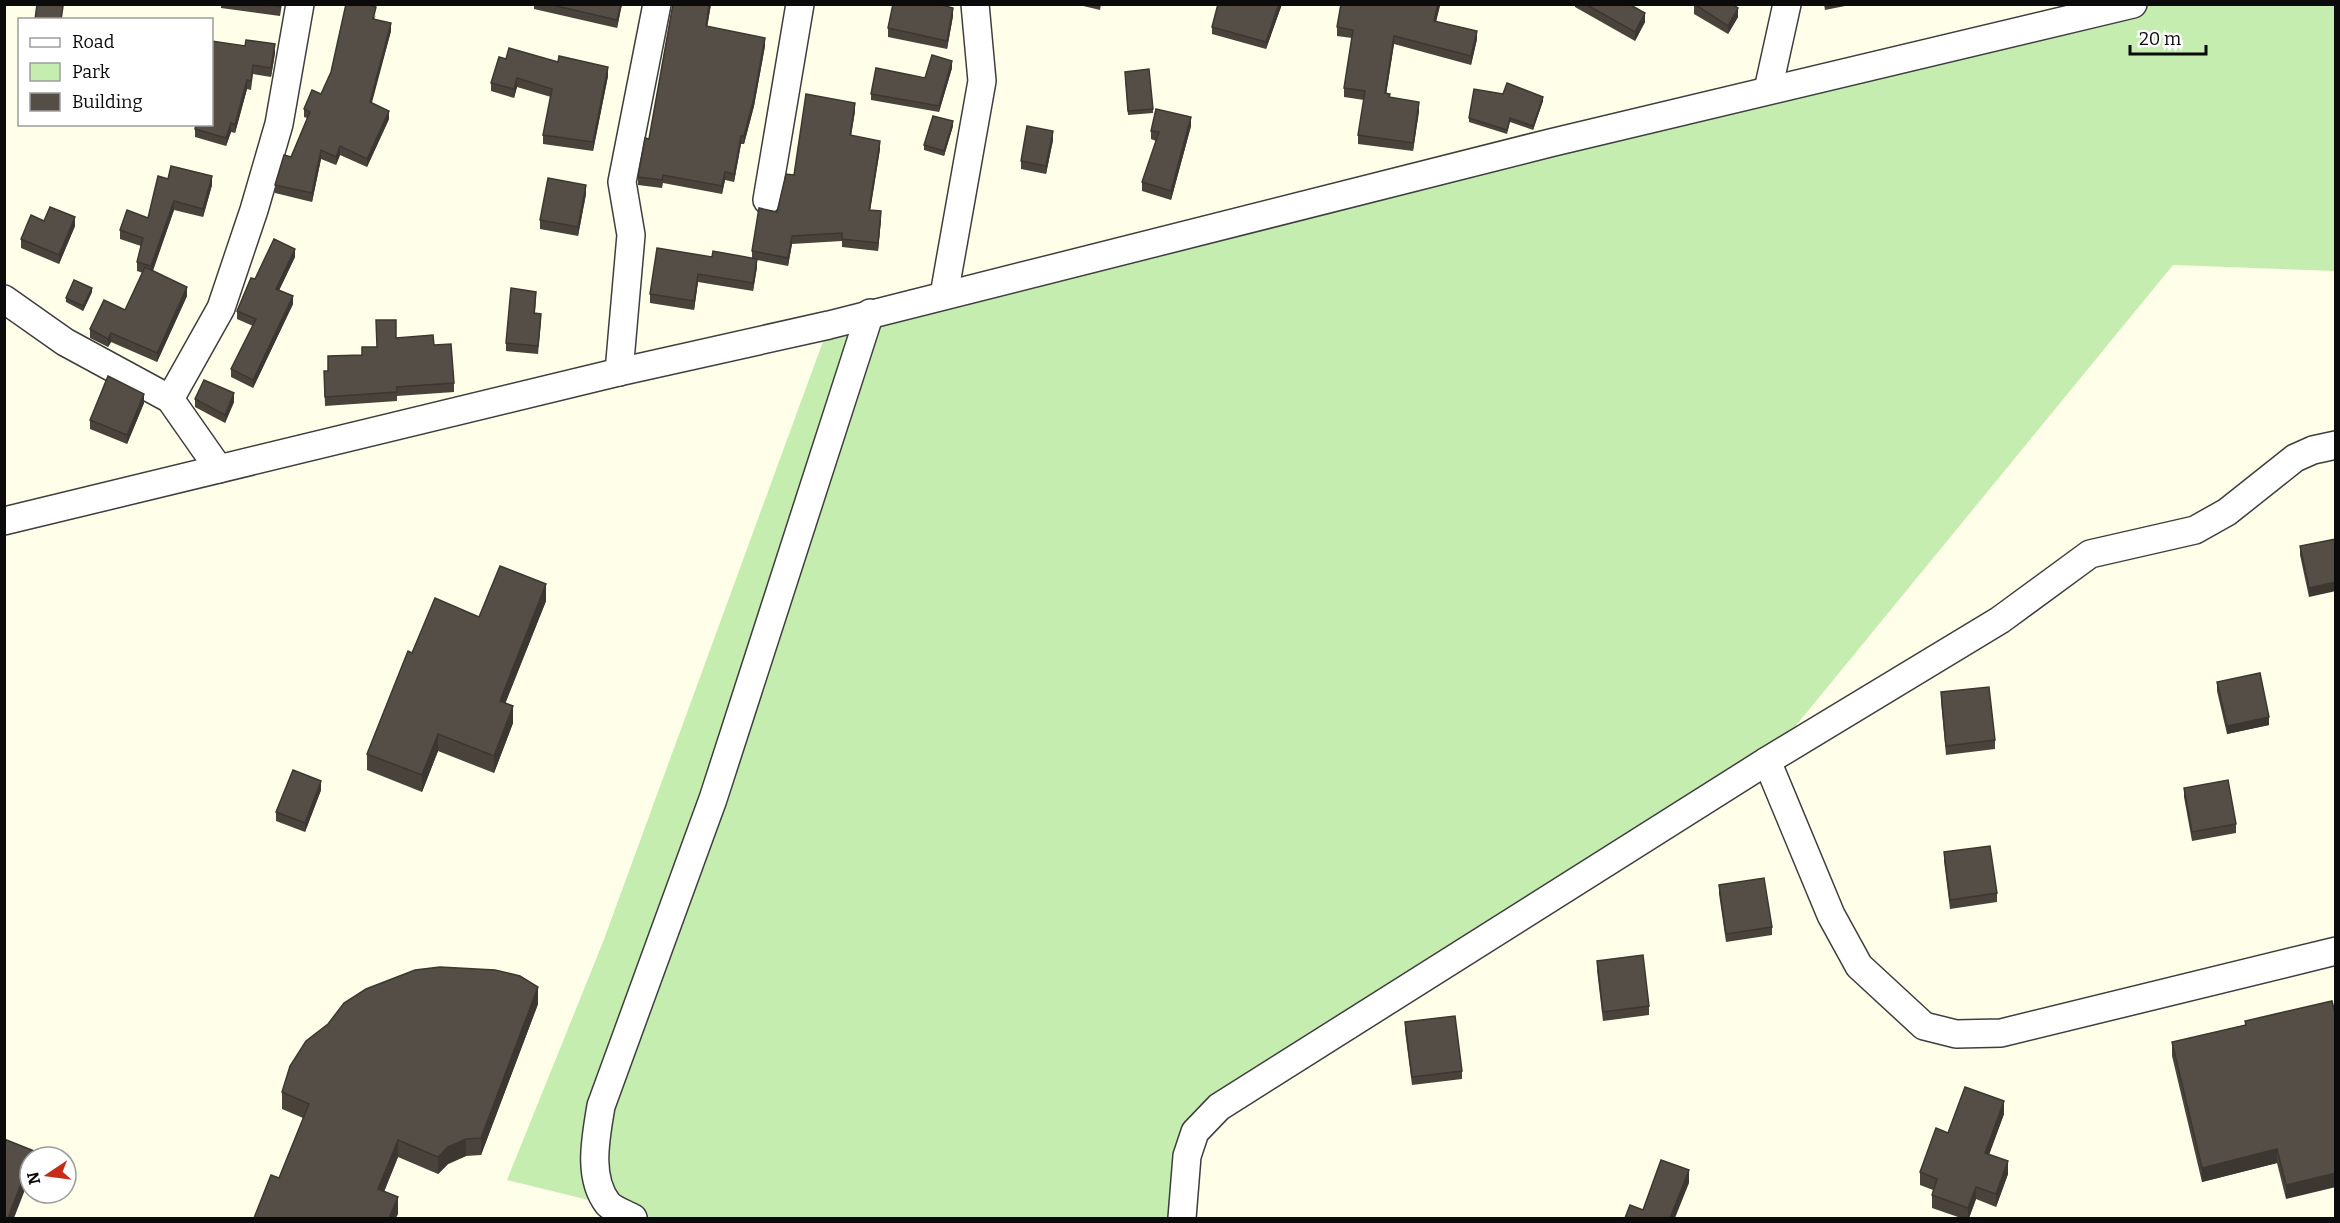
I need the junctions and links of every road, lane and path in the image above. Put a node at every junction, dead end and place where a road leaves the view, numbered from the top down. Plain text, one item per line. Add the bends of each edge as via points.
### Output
1 (300, 4) edge
2 (657, 4) edge
3 (800, 4) edge
4 (975, 4) edge
5 (1787, 4) edge
6 (2133, 4) edge
7 (1768, 90) junction
8 (767, 200) dead end
9 (944, 295) junction
10 (4, 298) edge
11 (870, 313) junction
12 (619, 372) junction
13 (170, 399) junction
14 (2336, 446) edge
15 (219, 469) junction
16 (4, 521) edge
17 (1767, 762) junction
18 (2336, 951) edge
19 (633, 1218) edge
20 (1182, 1218) edge

1 - 13 street via 279,124 254,210 221,308
2 - 12 street via 622,182 631,235
3 - 8 street
4 - 9 street via 982,81
5 - 7 street
6 - 7 street
7 - 9 street
9 - 11 street
10 - 13 street via 65,342
11 - 12 street
11 - 19 street via 713,799 602,1106 596,1138 596,1180 609,1205
12 - 15 street
13 - 15 street
14 - 17 street via 2295,458 2227,512 2195,530 2090,554 2000,620
15 - 16 street
17 - 18 street via 1831,915 1859,966 1924,1026 1956,1034 2001,1033
17 - 20 street via 1219,1107 1195,1132 1187,1156

